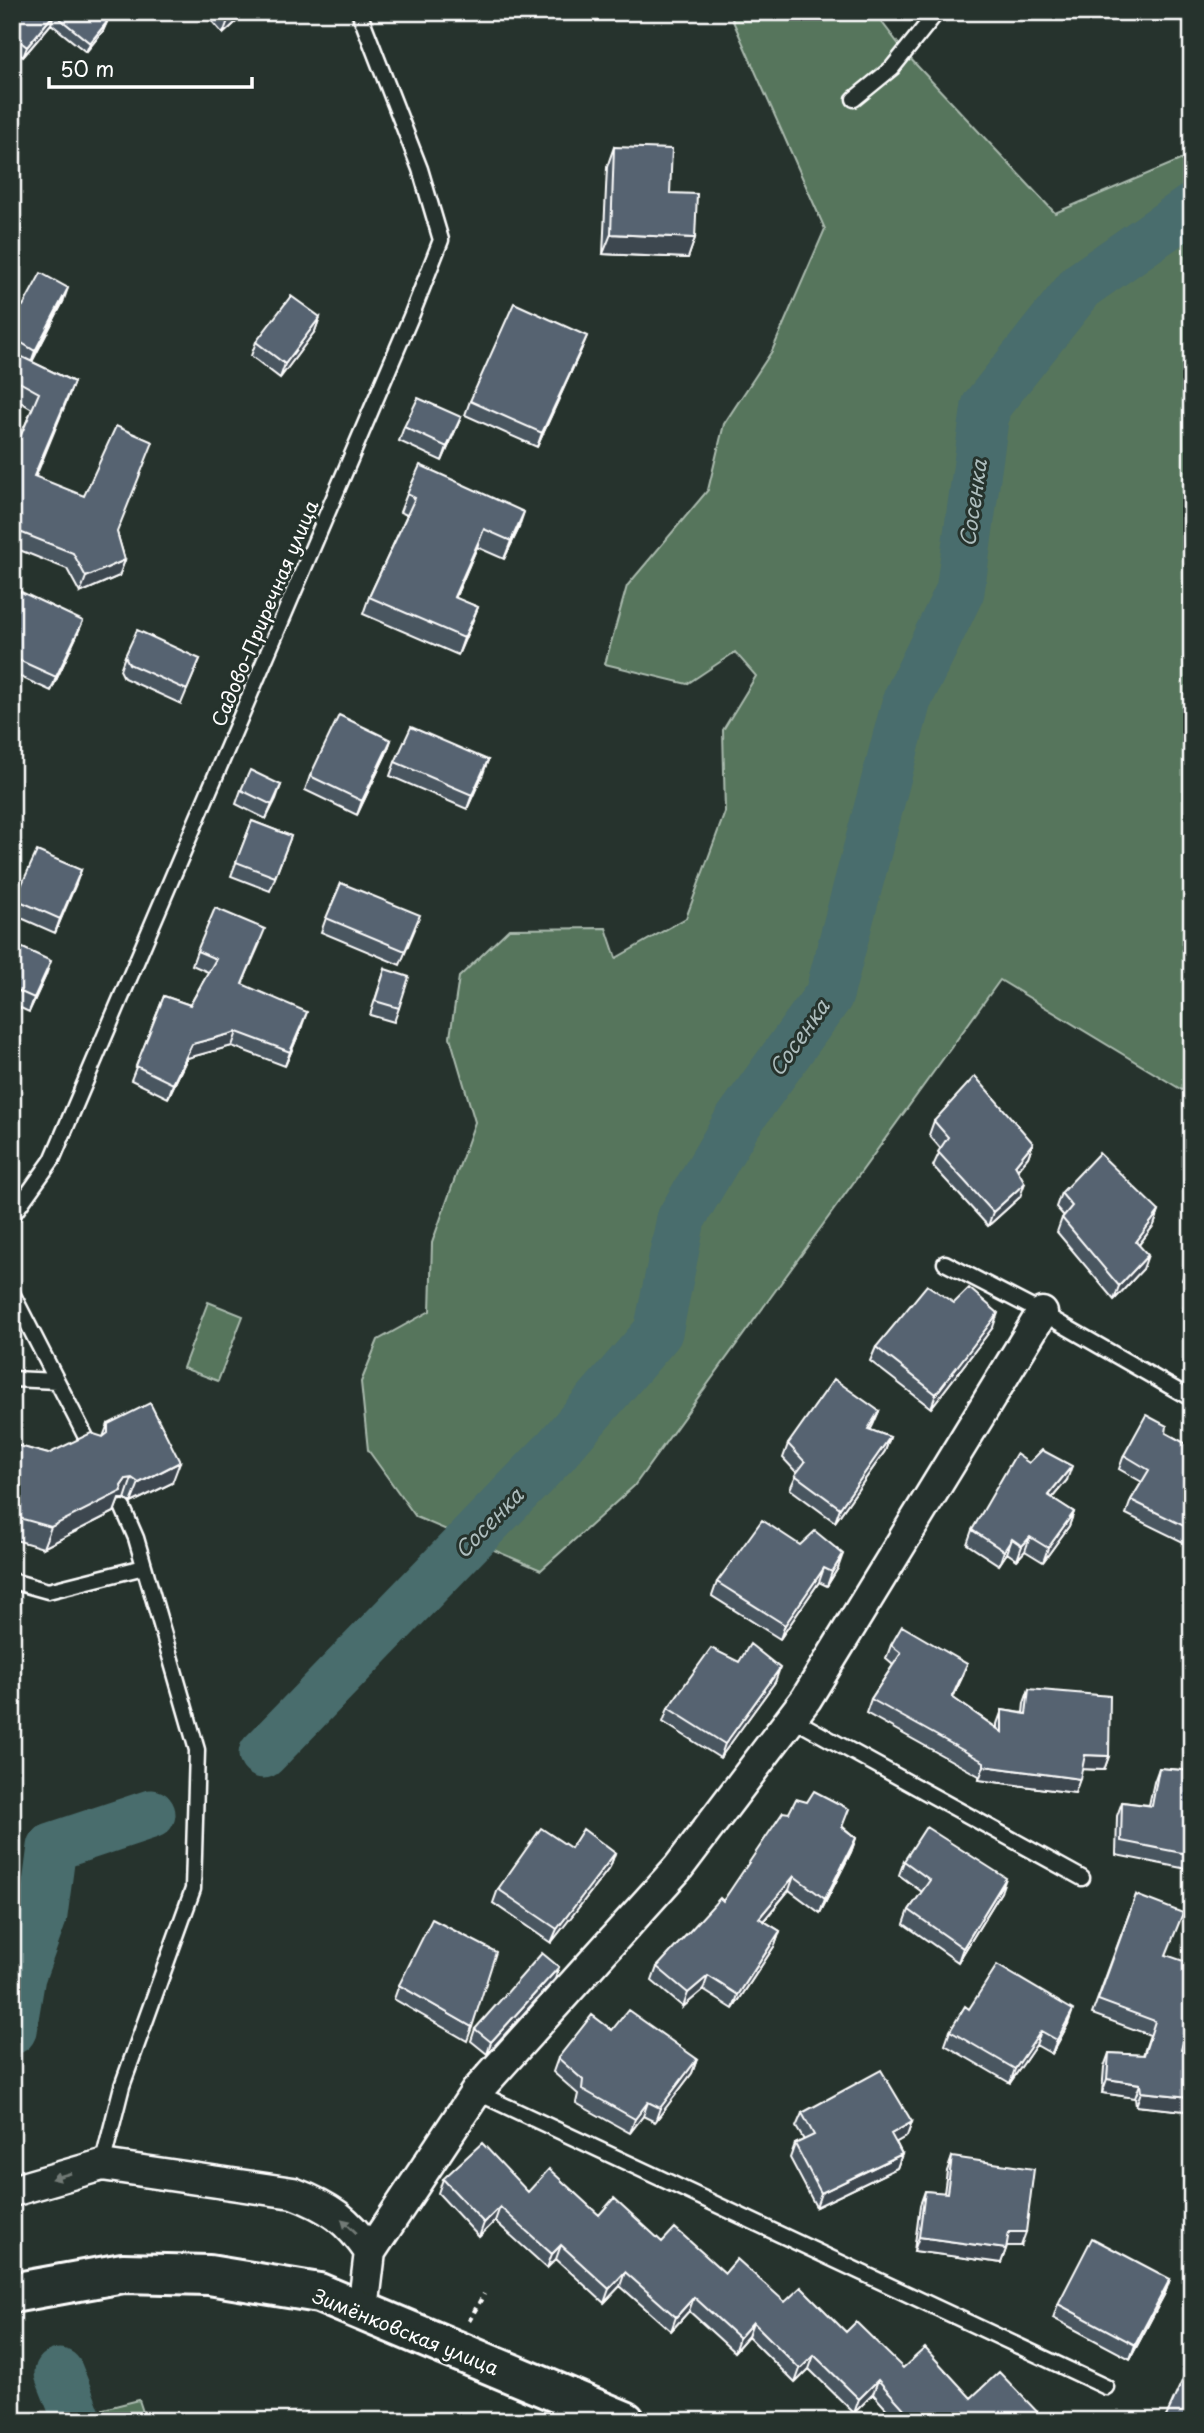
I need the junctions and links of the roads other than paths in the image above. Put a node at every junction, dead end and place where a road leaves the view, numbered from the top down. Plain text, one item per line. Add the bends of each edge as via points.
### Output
1 (359, 12) edge
2 (937, 12) edge
3 (854, 99) dead end
4 (12, 1216) edge
5 (945, 1263) dead end
6 (12, 1293) edge
7 (1042, 1312) junction
8 (12, 1379) edge
9 (57, 1381) junction
10 (1192, 1399) edge
11 (92, 1449) edge
12 (123, 1508) edge
13 (144, 1567) junction
14 (12, 1581) edge
15 (791, 1718) junction
16 (1082, 1878) dead end
17 (476, 2092) junction
18 (102, 2165) junction
19 (12, 2190) edge
20 (370, 2252) junction
21 (12, 2293) edge
22 (363, 2310) junction
23 (1106, 2387) dead end
24 (625, 2421) edge

1 - 4 lane, Садово-Приречная улица via 420,169 441,240 52,1160
2 - 3 lane via 892,68
5 - 7 lane
6 - 9 lane
7 - 10 lane
7 - 15 street
8 - 9 lane
9 - 11 lane
12 - 13 lane
13 - 14 lane via 48,1591
13 - 18 lane via 197,1750 192,1889 122,2086
15 - 16 lane
15 - 17 street via 678,1868
17 - 20 street
17 - 23 lane
18 -> 19 street
20 -> 18 street via 352,2226 321,2204 293,2193
20 - 22 street
21 - 22 main road, Зимёнковская улица via 123,2273 209,2275 318,2293
22 - 24 main road, Зимёнковская улица

